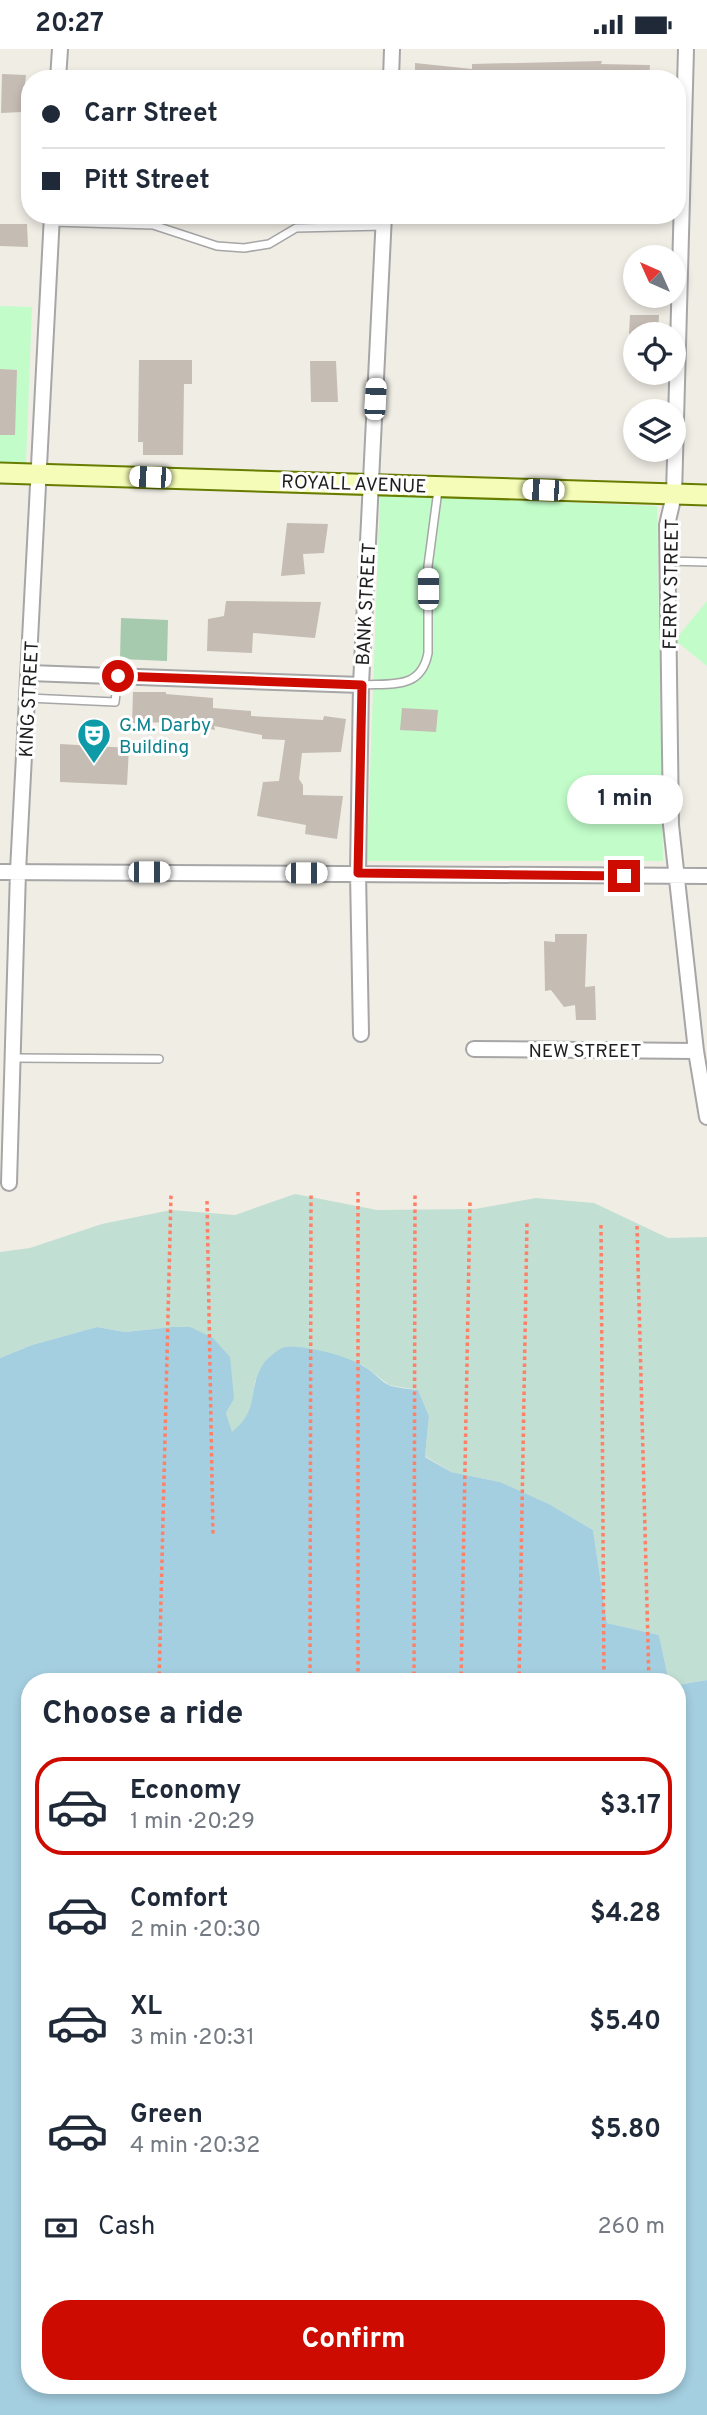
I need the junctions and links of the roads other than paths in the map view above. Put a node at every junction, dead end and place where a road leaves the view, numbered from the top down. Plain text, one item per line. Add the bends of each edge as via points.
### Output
1 (60, 49) edge
2 (392, 49) edge
3 (687, 49) edge
4 (59, 70) edge
5 (391, 70) edge
6 (686, 83) edge
7 (52, 224) edge
8 (139, 224) edge
9 (346, 224) edge
10 (384, 224) edge
11 (682, 224) edge
12 (0, 473) edge
13 (39, 473) junction
14 (371, 483) junction
15 (439, 485) junction
16 (674, 495) junction
17 (707, 495) edge
18 (667, 561) junction
19 (707, 562) edge
20 (29, 673) junction
21 (118, 676) junction
22 (362, 685) junction
23 (28, 698) junction
24 (0, 871) edge
25 (18, 871) junction
26 (358, 873) junction
27 (707, 876) edge
28 (677, 877) junction
29 (361, 1034) dead end
30 (474, 1049) dead end
31 (696, 1051) junction
32 (12, 1058) junction
33 (159, 1059) dead end
34 (707, 1117) edge
35 (9, 1184) dead end

1 - 4 street
2 - 5 street
3 - 6 street, FERRY STREET
7 - 13 street, KING STREET
8 - 9 lane via 217,246 244,247 269,244 296,228
10 - 14 street, BANK STREET
11 - 16 street, FERRY STREET
12 - 13 street, ROYALL AVENUE
13 - 14 street, ROYALL AVENUE
13 - 20 street, KING STREET
14 - 15 street, ROYALL AVENUE
14 - 22 street, BANK STREET
15 - 16 street, ROYALL AVENUE
15 - 22 lane via 428,566 426,663 421,674 403,683
16 - 17 street, ROYALL AVENUE
16 - 18 street, FERRY STREET via 667,525
18 - 19 lane
18 - 28 street, FERRY STREET via 671,825
20 - 21 street
20 - 23 street, KING STREET
21 - 22 street
21 - 23 lane via 115,702
22 - 26 street, BANK STREET
23 - 25 street, KING STREET
24 - 25 street
25 - 26 street
25 - 32 street, KING STREET
26 - 28 street
26 - 29 street, BANK STREET
27 - 28 street
28 - 31 street, FERRY STREET
30 - 31 street, NEW STREET
31 - 34 street, FERRY STREET
32 - 33 lane
32 - 35 street, KING STREET

